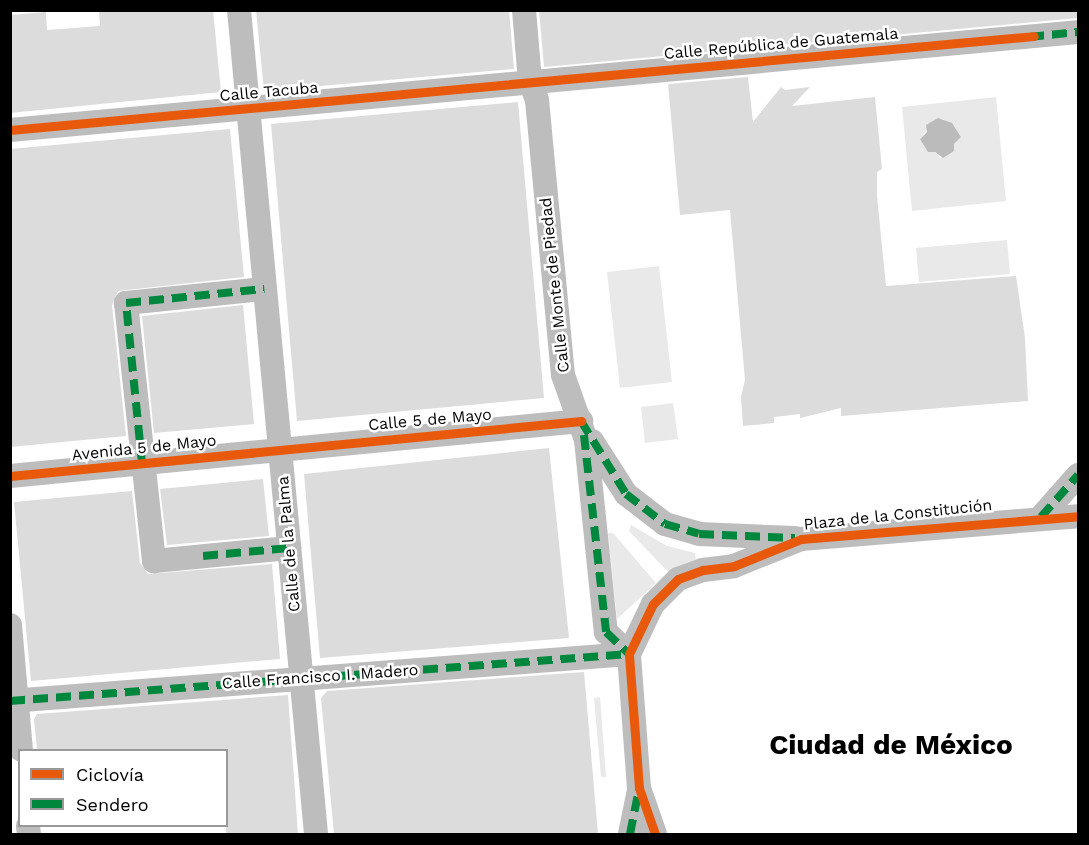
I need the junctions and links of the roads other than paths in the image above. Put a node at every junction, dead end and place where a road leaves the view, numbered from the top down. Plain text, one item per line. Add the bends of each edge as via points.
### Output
1 (240, 10) edge
2 (524, 10) edge
3 (1078, 32) edge
4 (530, 81) junction
5 (249, 109) junction
6 (10, 130) edge
7 (264, 289) junction
8 (581, 421) junction
9 (281, 449) junction
10 (142, 463) junction
11 (1078, 475) edge
12 (10, 476) edge
13 (1078, 516) edge
14 (1041, 517) junction
15 (801, 538) junction
16 (289, 548) junction
17 (10, 625) edge
18 (629, 654) junction
19 (302, 679) junction
20 (14, 700) edge
21 (21, 749) edge
22 (639, 788) junction
23 (316, 834) edge
24 (630, 834) edge
25 (655, 834) edge

1 - 5 street, Calle de la Palma
2 - 4 street, Calle Monte de Piedad
3 - 4 street, Calle República de Guatemala
4 - 5 street, Calle Tacuba
4 - 8 street, Calle Monte de Piedad via 537,100 563,375
5 - 6 street, Calle Tacuba
5 - 7 street, Calle de la Palma
7 - 9 street, Calle de la Palma
7 - 10 street via 126,303
8 - 9 street, Calle 5 de Mayo
8 - 15 street via 626,494 665,524 699,534
8 - 18 street, Calle Monte de Piedad via 593,488 606,632
9 - 10 street, Avenida 5 de Mayo
9 - 16 street, Calle de la Palma
10 - 12 street, Avenida 5 de Mayo
10 - 16 street via 154,561
11 - 14 street
13 - 14 street, Plaza de la Constitución
14 - 15 street, Plaza de la Constitución
15 - 18 street, Plaza de la Constitución via 734,566 703,570 678,579 653,604
16 - 19 street, Calle de la Palma
17 - 20 street
18 - 19 street, Calle Francisco I. Madero
18 - 22 street, Plaza de la Constitución
19 - 20 street, Calle Francisco I. Madero
19 - 23 street, Calle de la Palma
20 - 21 street
22 - 24 street
22 - 25 street, Plaza de la Constitución

